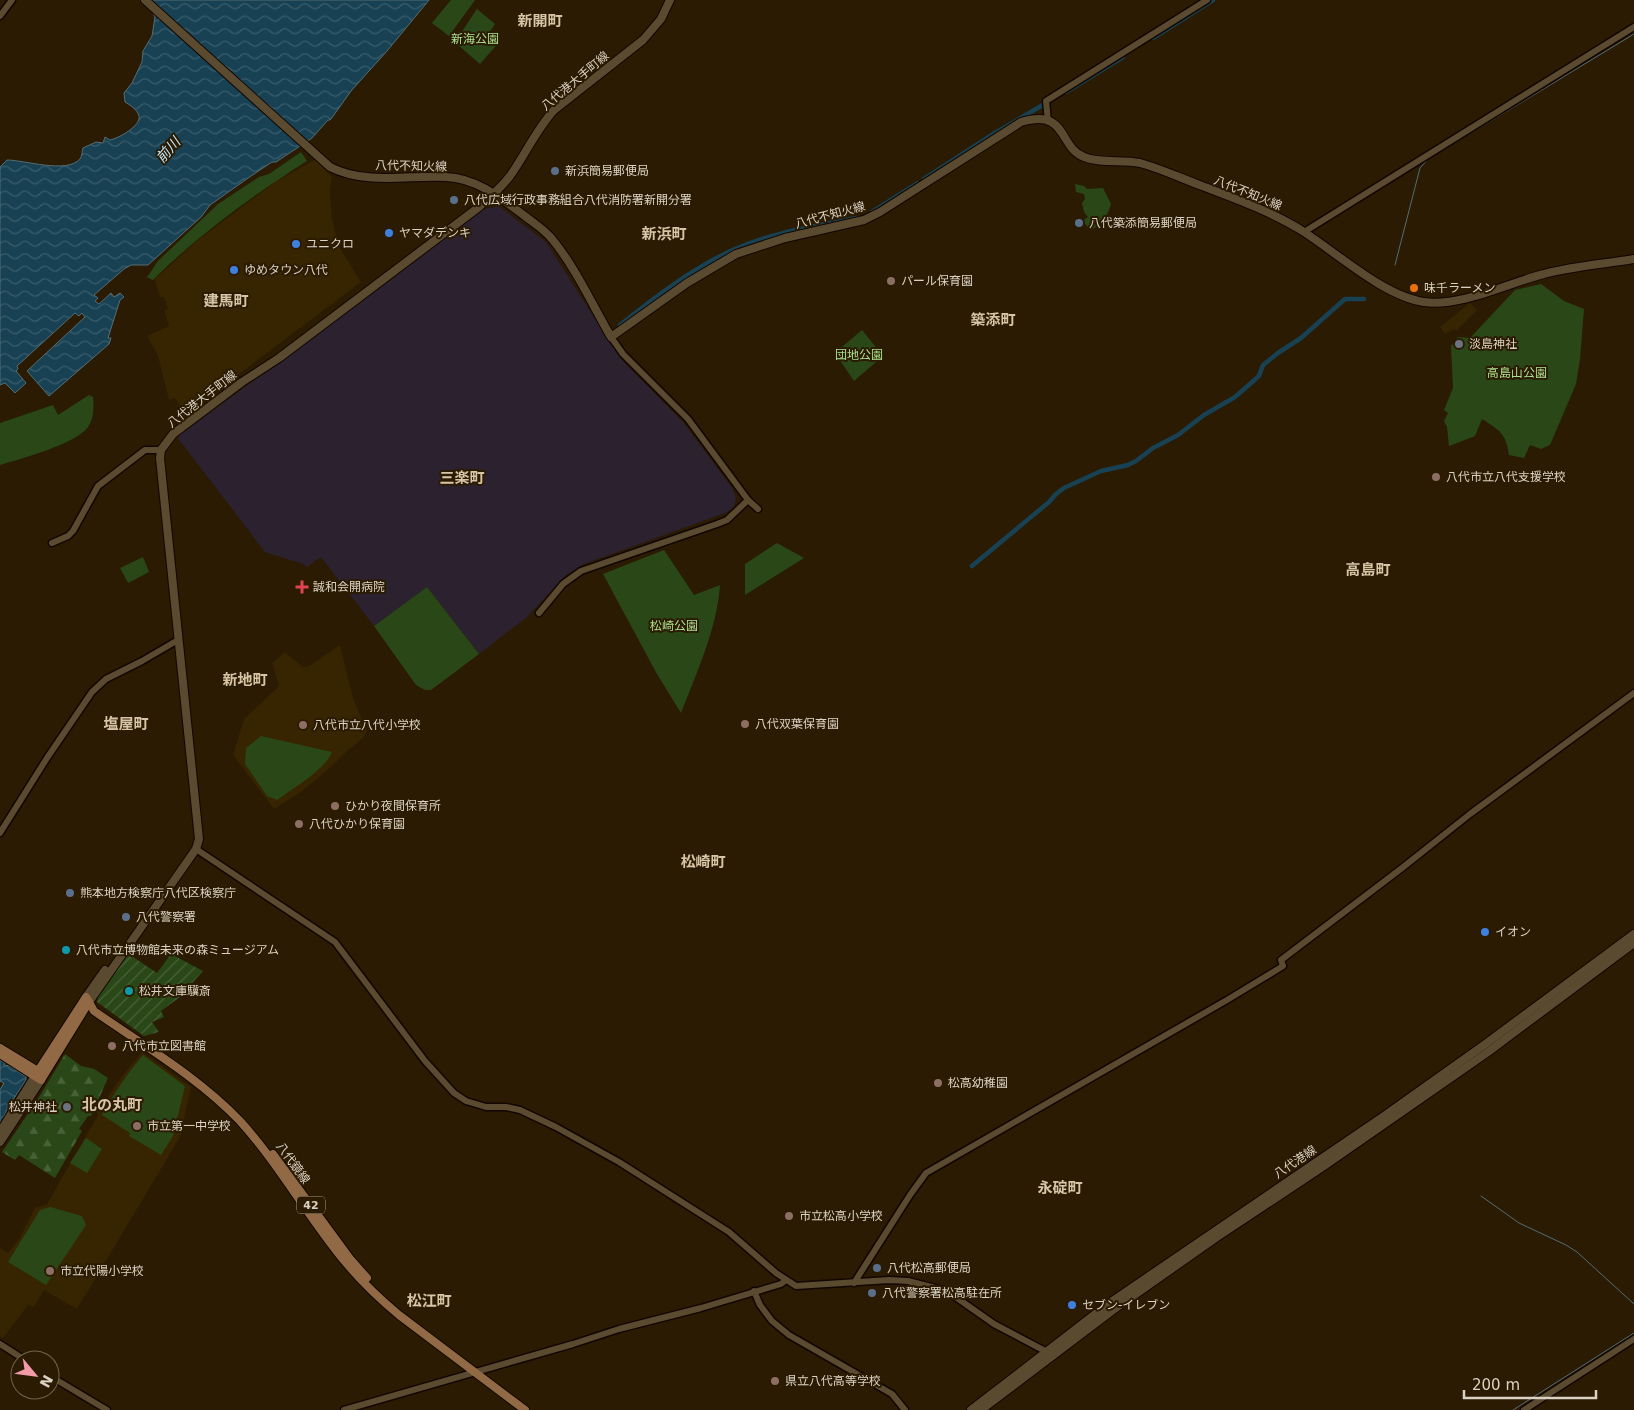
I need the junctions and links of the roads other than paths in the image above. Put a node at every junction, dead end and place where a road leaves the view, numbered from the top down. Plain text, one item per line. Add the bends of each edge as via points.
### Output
1 (12, 0) edge
2 (145, 0) edge
3 (664, 0) edge
4 (670, 0) edge
5 (1207, 0) edge
6 (0, 16) edge
7 (1634, 27) edge
8 (1048, 117) junction
9 (491, 193) junction
10 (1304, 232) junction
11 (1634, 259) edge
12 (611, 336) junction
13 (158, 450) junction
14 (748, 500) junction
15 (758, 509) dead end
16 (52, 543) dead end
17 (539, 613) dead end
18 (176, 641) junction
19 (1634, 693) edge
20 (0, 833) edge
21 (196, 849) junction
22 (1634, 934) edge
23 (1634, 943) edge
24 (87, 999) junction
25 (0, 1048) edge
26 (0, 1054) edge
27 (39, 1076) junction
28 (0, 1132) edge
29 (0, 1142) edge
30 (786, 1280) junction
31 (854, 1283) junction
32 (754, 1291) junction
33 (1634, 1339) edge
34 (1047, 1352) junction
35 (477, 1372) junction
36 (60, 1382) edge
37 (107, 1410) edge
38 (344, 1410) edge
39 (524, 1410) edge
40 (532, 1410) edge
41 (905, 1410) edge
42 (971, 1410) edge
43 (981, 1410) edge
44 (1524, 1410) edge

1 - 6 street
2 - 9 main road, 八代不知火線 via 330,168 347,175 366,177 448,177 467,181
3 - 9 main road, 八代港大手町線 via 648,28 551,108
4 - 9 main road, 八代港大手町線 via 661,19 643,40 554,110 510,175
5 - 8 street via 1046,101
7 - 10 street
8 - 10 main road, 八代不知火線 via 1072,149 1083,157 1145,165 1267,212
8 - 12 main road, 八代不知火線 via 1022,122 864,220 785,238 736,254 672,292
9 - 12 main road, 八代不知火線 via 551,237
9 - 13 main road, 八代港大手町線 via 479,207 173,434
10 - 11 main road, 八代不知火線 via 1388,290 1424,302 1456,301 1546,273
12 - 14 street via 623,354 688,419
13 - 16 street via 145,450 98,486 73,531
13 - 18 main road
14 - 15 street
14 - 17 street via 727,520 581,571 563,584
18 - 20 street via 106,679 92,692
18 - 21 main road via 199,839
18 - 24 main road via 194,840 167,886
19 - 31 street via 1296,948 1281,960 1283,966 926,1173
21 - 24 main road
21 - 30 street via 335,942 420,1055 453,1093 472,1104 520,1110 619,1162 729,1232
22 - 34 main road, 八代港線 via 1484,1045 1111,1302
23 - 43 main road, 八代港線 via 1488,1052 1113,1310
24 - 27 main road
24 - 35 main road, 八代鏡線 / 42 via 206,1085 242,1118 271,1151 351,1260 382,1295
25 - 27 main road
26 - 27 main road
27 - 28 main road
27 - 29 main road
30 - 31 street via 796,1286
30 - 32 street
31 - 34 street via 908,1281 948,1290 994,1324
32 - 35 street
32 - 41 street via 772,1322 892,1394
33 - 44 street
34 - 42 main road, 八代港線
35 - 38 street
35 - 39 main road, 八代鏡線 / 42
35 - 40 main road, 八代鏡線 / 42
36 - 37 street

